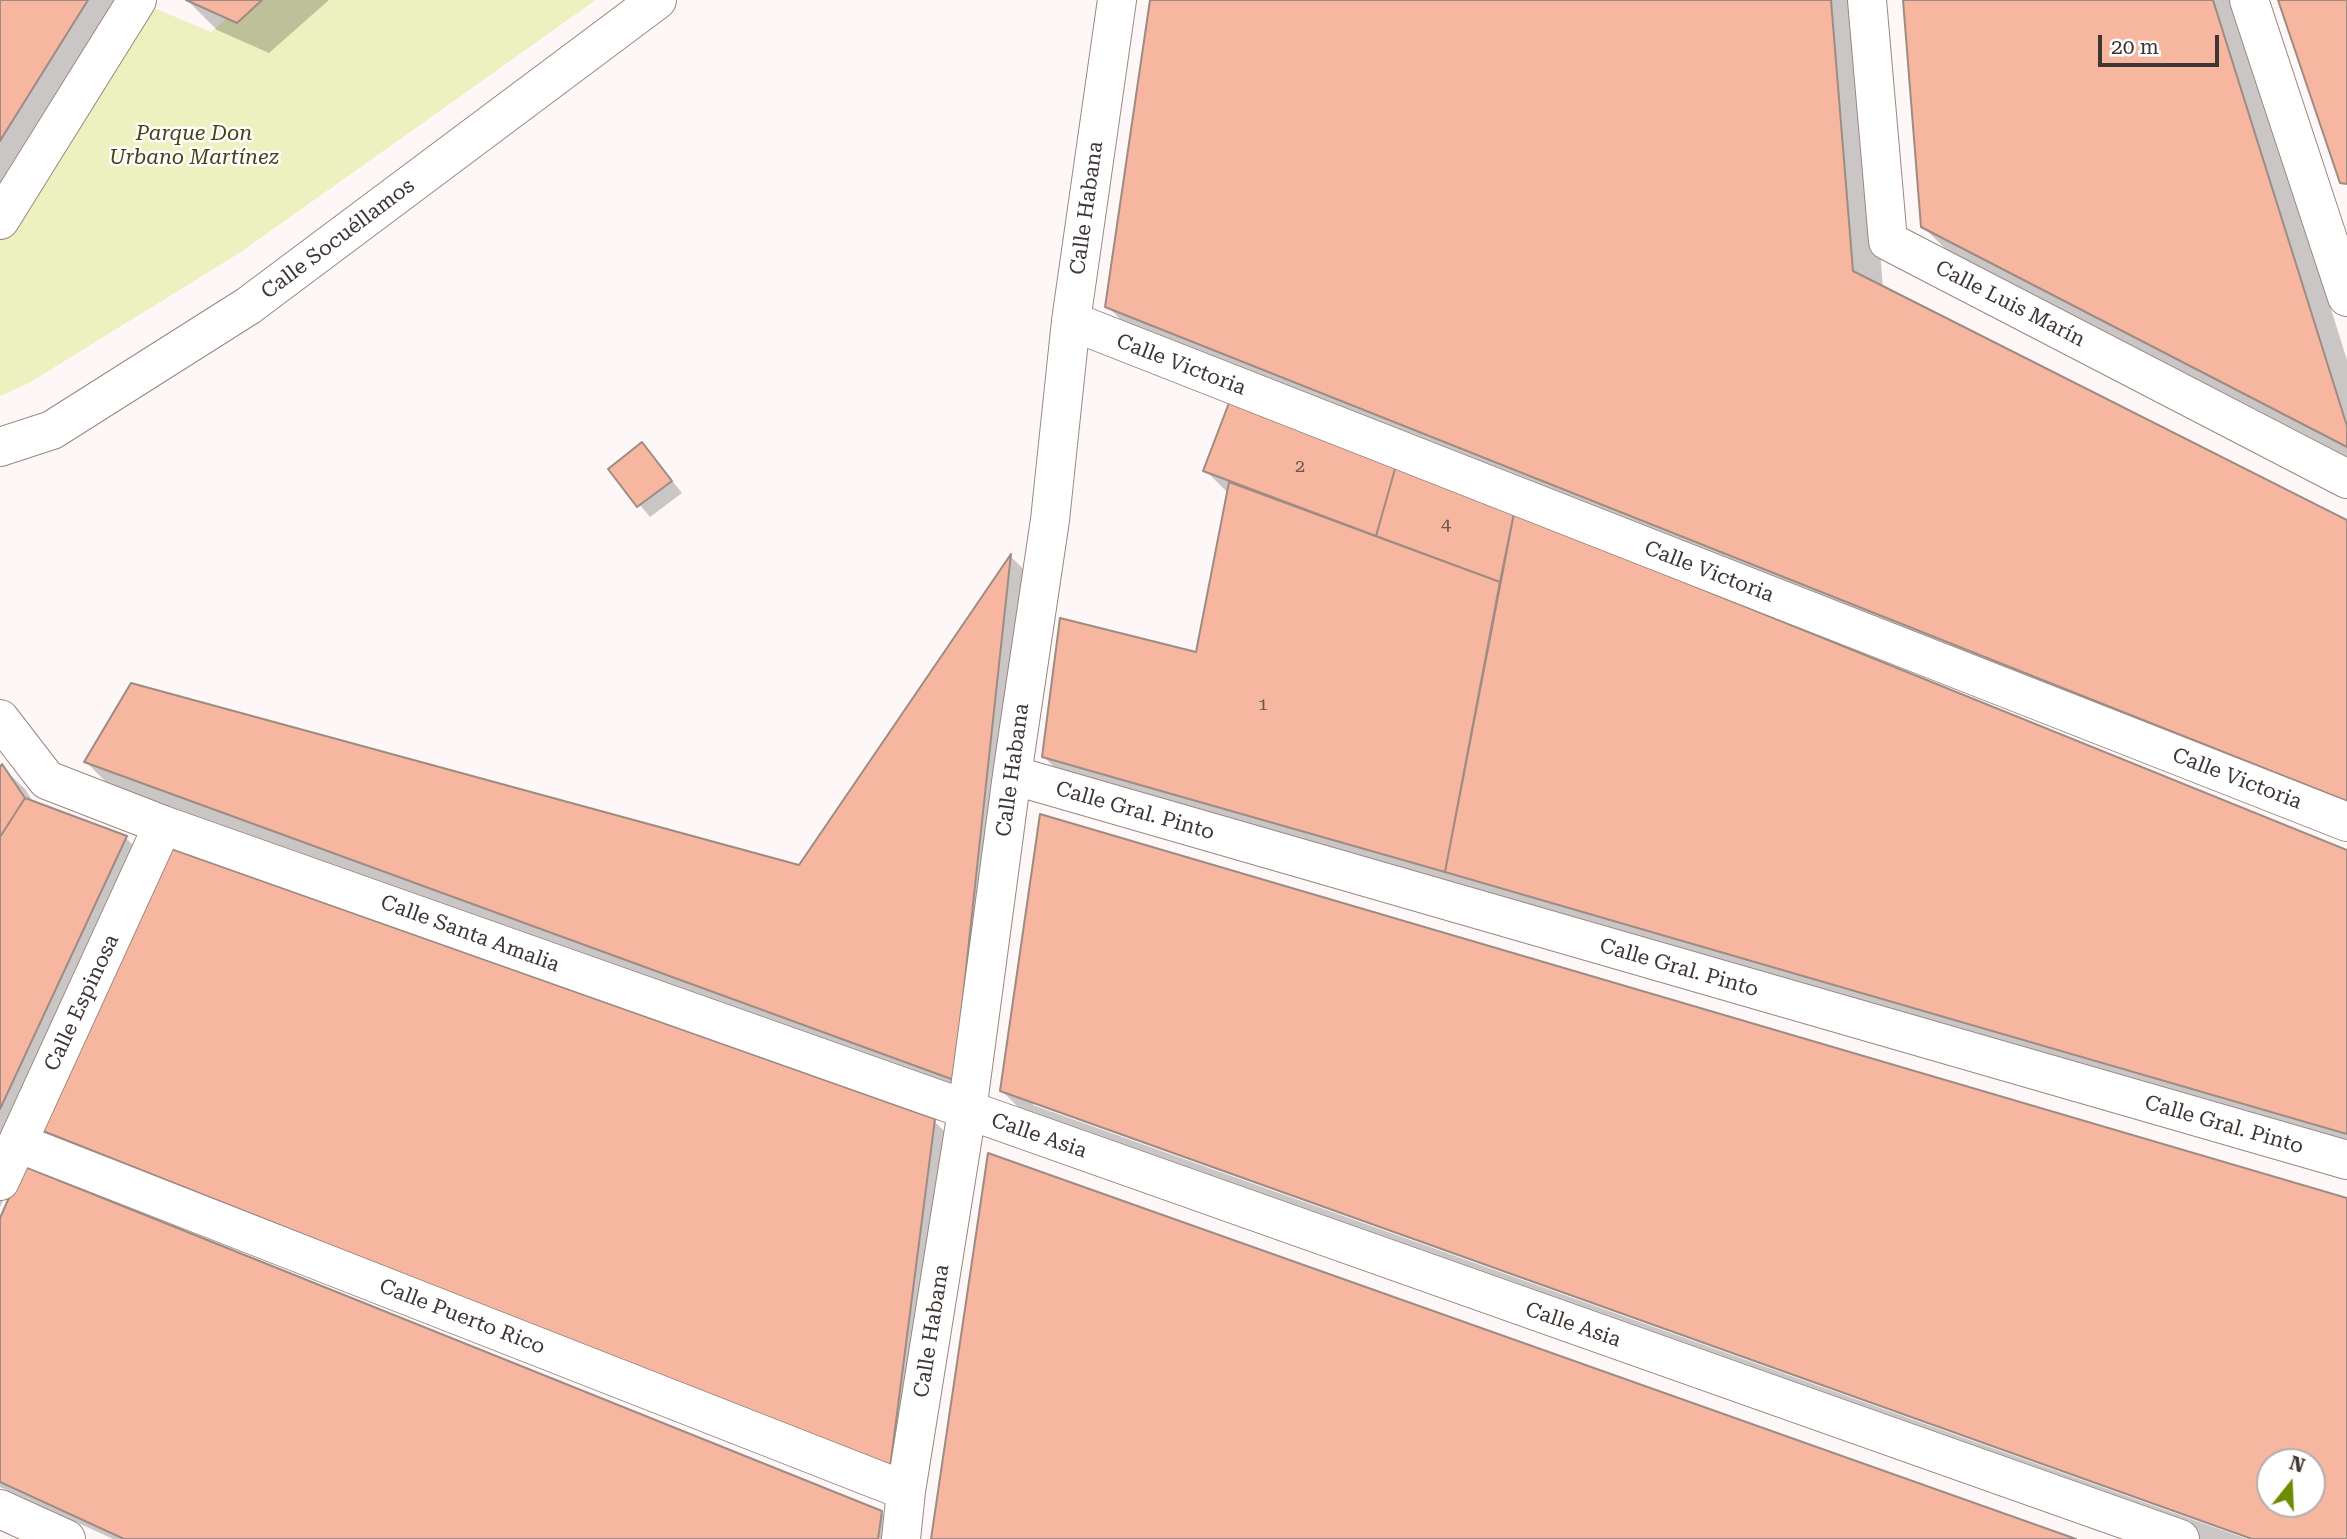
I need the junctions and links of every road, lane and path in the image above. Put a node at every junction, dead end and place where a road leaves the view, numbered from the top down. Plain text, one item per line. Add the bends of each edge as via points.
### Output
1 (137, 0) edge
2 (657, 0) edge
3 (1117, 0) edge
4 (1867, 0) edge
5 (2249, 0) edge
6 (2334, 216) edge
7 (0, 219) edge
8 (2347, 297) edge
9 (1071, 321) junction
10 (0, 447) edge
11 (2347, 479) edge
12 (0, 719) edge
13 (1012, 775) junction
14 (2347, 822) edge
15 (163, 825) junction
16 (967, 1111) junction
17 (18, 1143) junction
18 (2347, 1160) edge
19 (0, 1181) edge
20 (906, 1491) junction
21 (0, 1509) edge
22 (66, 1539) edge
23 (901, 1539) edge
24 (2180, 1539) edge

1 - 7 street
2 - 10 street, Calle Socuéllamos via 248,306 52,430
3 - 9 street, Calle Habana
4 - 11 street, Calle Luis Marín via 1888,241
5 - 6 street
6 - 8 street
9 - 13 street, Calle Habana via 1050,520
9 - 14 street, Calle Victoria
12 - 15 street, Calle Santa Amalia via 47,780
13 - 16 street, Calle Habana
13 - 18 street, Calle Gral. Pinto
15 - 16 street, Calle Santa Amalia
15 - 17 street, Calle Espinosa
16 - 20 street, Calle Habana
16 - 24 street, Calle Asia
17 - 19 street, Calle Espinosa
17 - 20 street, Calle Puerto Rico
20 - 23 street, Calle Habana
21 - 22 street

